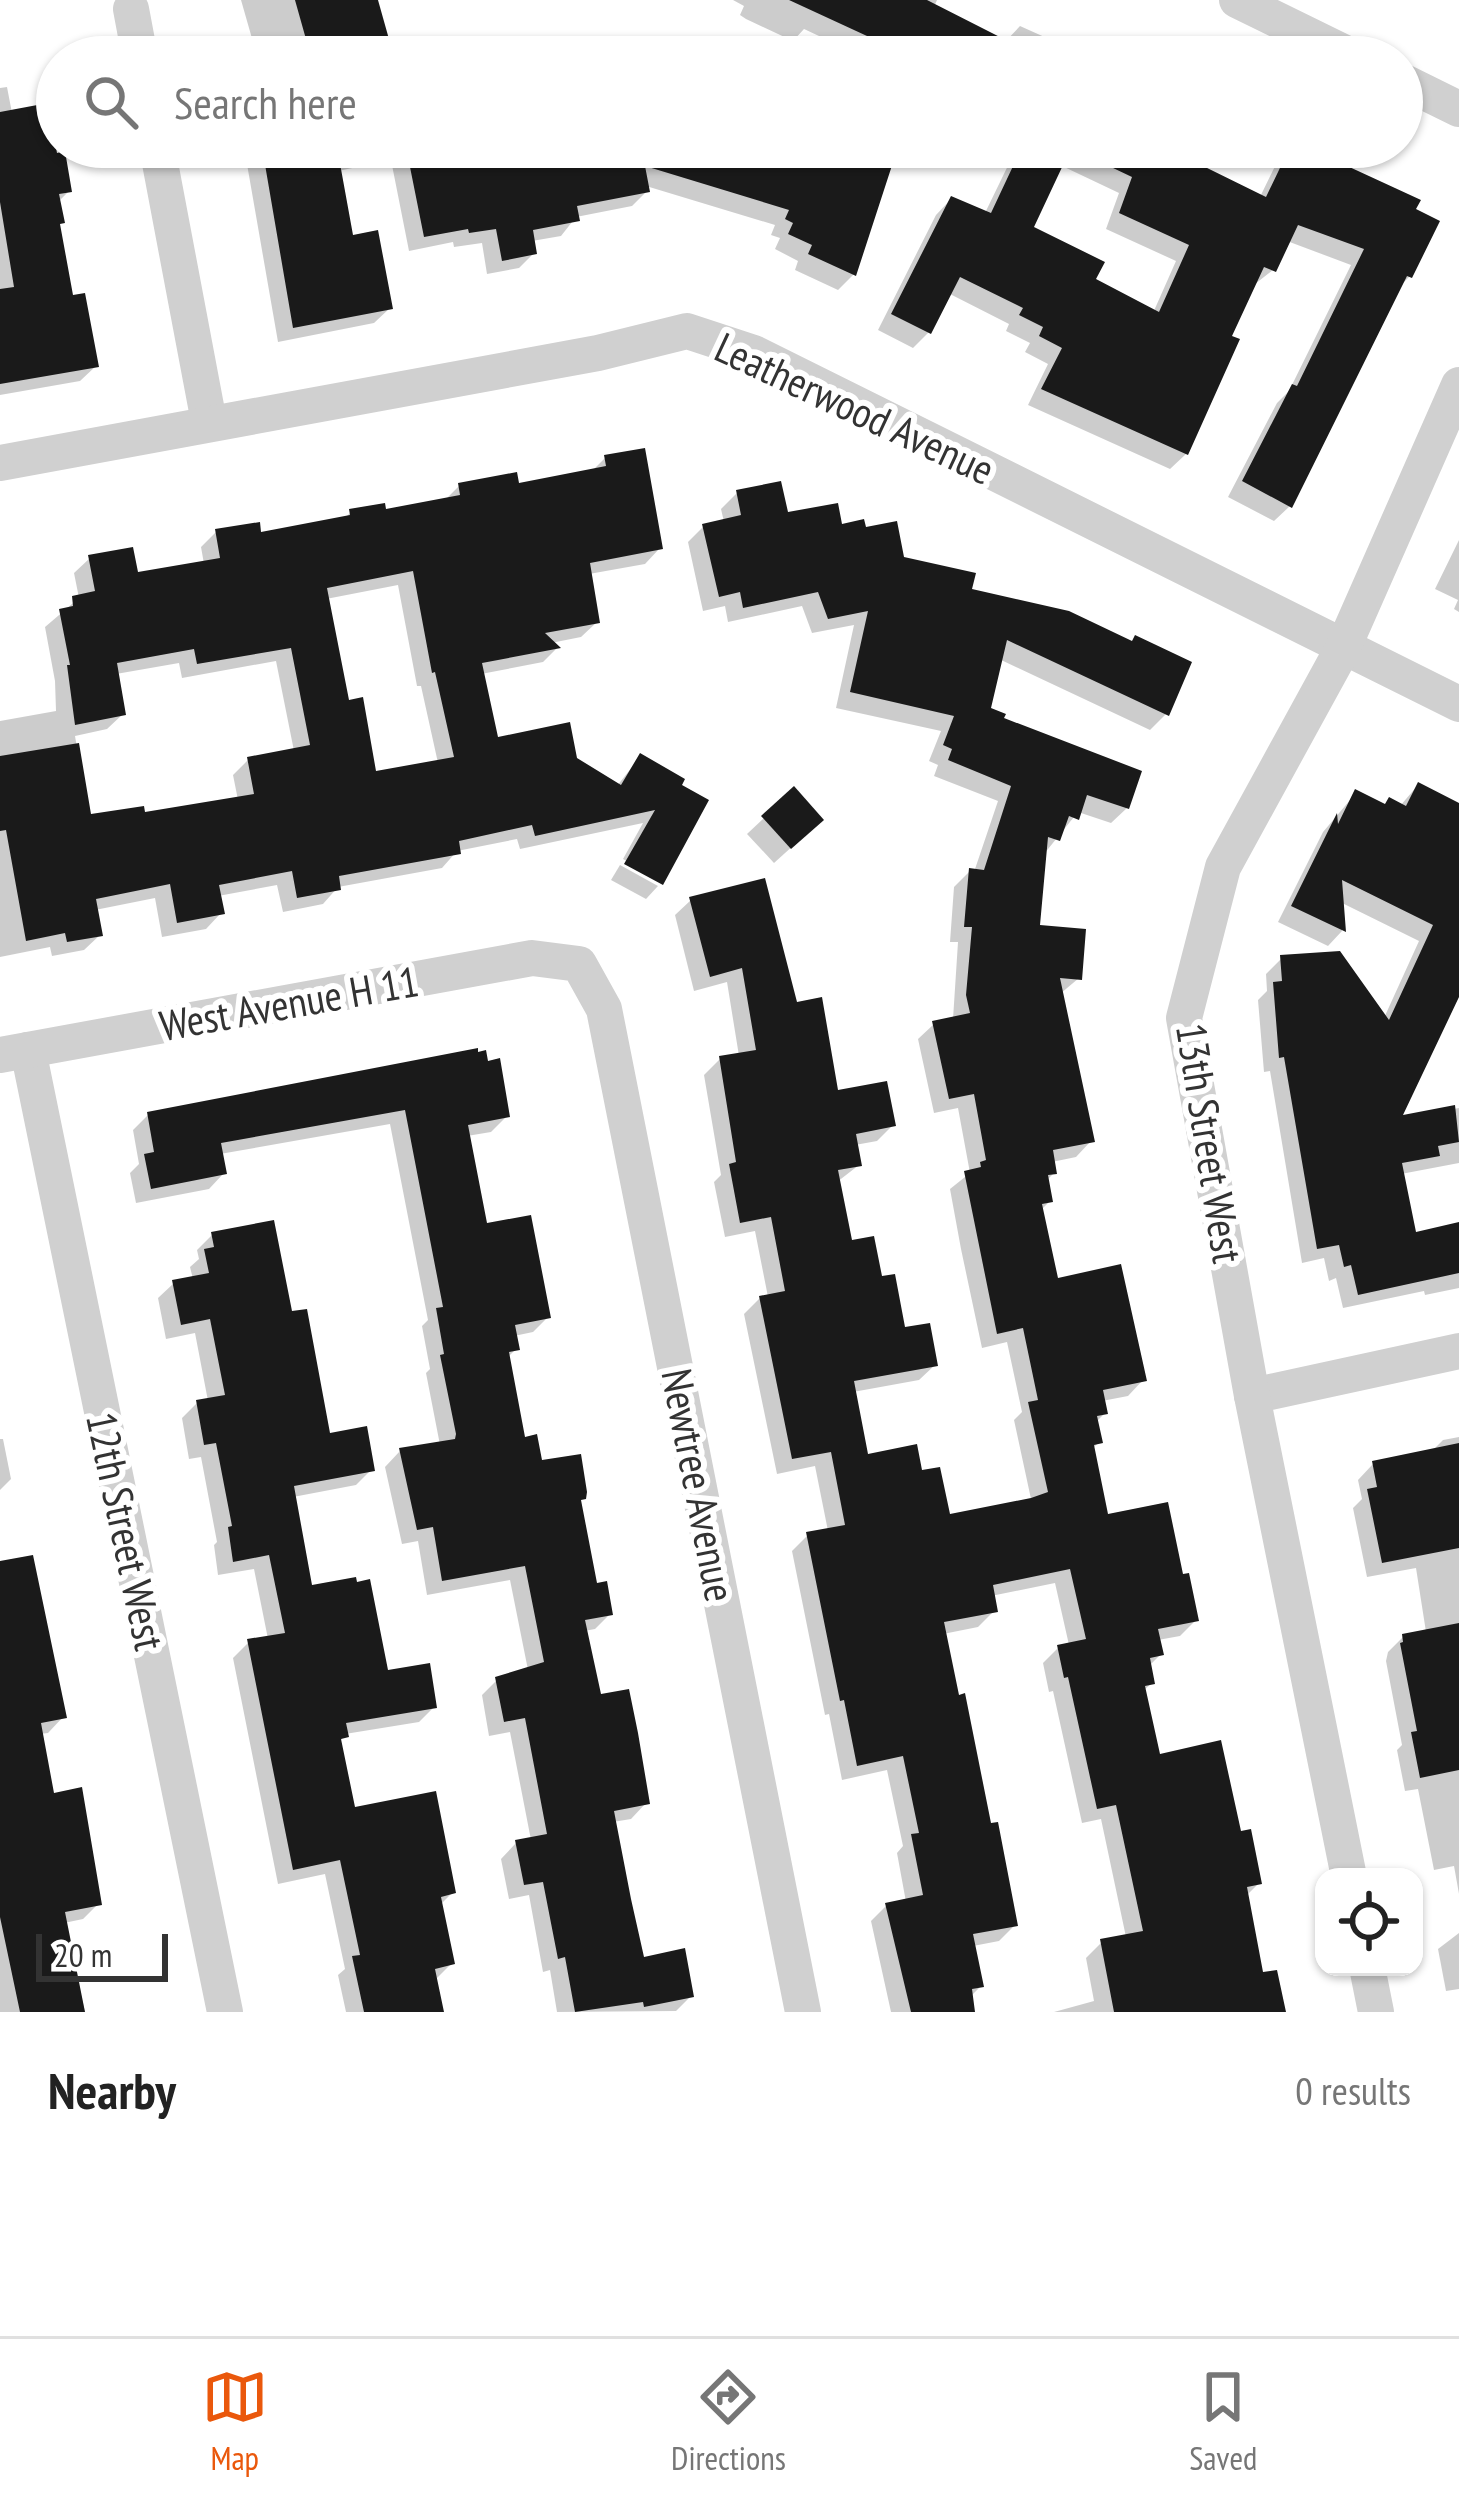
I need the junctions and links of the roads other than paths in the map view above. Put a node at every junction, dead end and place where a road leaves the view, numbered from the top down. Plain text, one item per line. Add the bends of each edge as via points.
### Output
1 (1237, 0) edge
2 (131, 9) dead end
3 (136, 36) edge
4 (1310, 36) edge
5 (1423, 91) edge
6 (1459, 109) edge
7 (161, 168) edge
8 (1459, 385) edge
9 (209, 422) junction
10 (0, 463) edge
11 (1343, 648) junction
12 (1459, 704) edge
13 (579, 964) joint
14 (14, 1053) edge
15 (1459, 1351) edge
16 (1252, 1396) junction
17 (1347, 1868) edge
18 (1369, 1976) edge
19 (225, 2012) edge
20 (803, 2012) edge
21 (1376, 2012) edge

1 - 4 street
2 - 3 street
5 - 6 street
7 - 9 street
8 - 11 street, 13th Street West
9 - 10 street, Leatherwood Avenue
9 - 11 street, Leatherwood Avenue via 687,331 754,353
11 - 12 street, Leatherwood Avenue
11 - 16 street, 13th Street West via 1223,867 1184,1018
13 - 14 street, West Avenue H 11 via 532,958
13 - 20 street, Newtree Avenue via 604,1009
14 - 19 street, 12th Street West
15 - 16 street
16 - 17 street, 13th Street West
18 - 21 street

